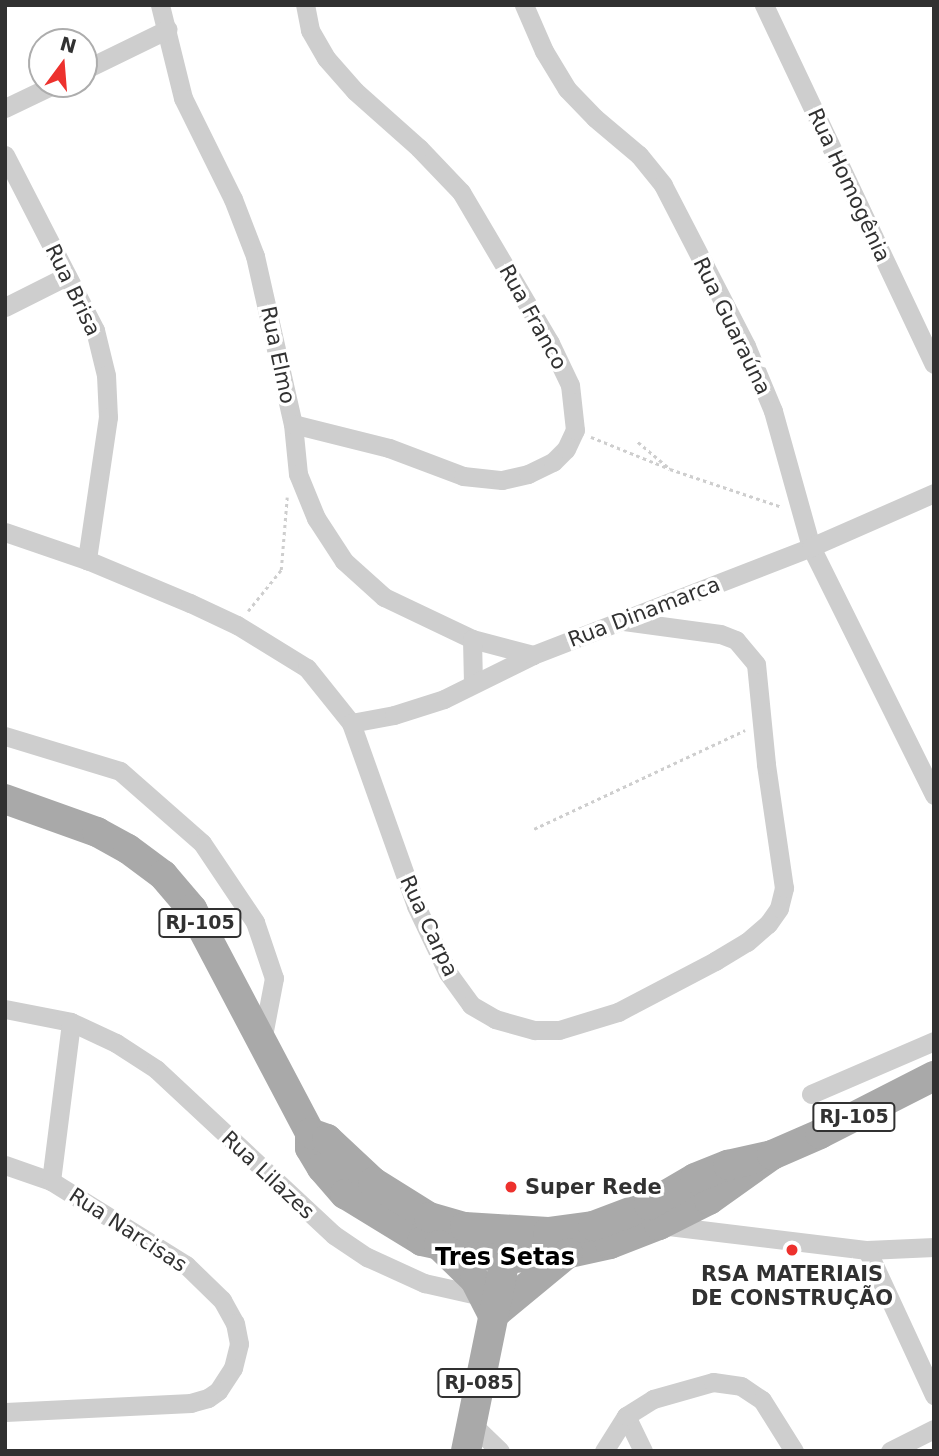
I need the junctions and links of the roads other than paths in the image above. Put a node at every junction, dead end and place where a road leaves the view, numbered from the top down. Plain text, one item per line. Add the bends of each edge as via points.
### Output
1 (160, 5) edge
2 (305, 5) edge
3 (524, 5) edge
4 (764, 5) edge
5 (168, 29) junction
6 (98, 63) edge
7 (28, 96) edge
8 (6, 106) edge
9 (5, 155) edge
10 (68, 276) junction
11 (5, 307) edge
12 (934, 364) edge
13 (293, 424) junction
14 (934, 493) edge
15 (5, 532) edge
16 (811, 547) junction
17 (87, 559) junction
18 (624, 621) junction
19 (472, 639) junction
20 (533, 655) junction
21 (473, 684) junction
22 (351, 723) junction
23 (5, 736) edge
24 (934, 795) edge
25 (5, 799) edge
26 (5, 1009) edge
27 (71, 1022) junction
28 (262, 1041) junction
29 (932, 1045) edge
30 (934, 1076) edge
31 (811, 1094) dead end
32 (310, 1133) junction
33 (772, 1155) junction
34 (5, 1165) edge
35 (51, 1181) junction
36 (659, 1225) junction
37 (465, 1227) junction
38 (548, 1231) junction
39 (439, 1245) junction
40 (934, 1247) edge
41 (867, 1250) junction
42 (569, 1253) junction
43 (505, 1259) junction
44 (487, 1305) junction
45 (934, 1395) edge
46 (5, 1412) edge
47 (626, 1416) junction
48 (934, 1429) edge
49 (469, 1437) edge
50 (500, 1451) edge
51 (604, 1451) edge
52 (643, 1451) edge
53 (794, 1451) edge
54 (890, 1451) edge

1 - 5 street, Rua Elmo
2 - 13 street, Rua Franco via 310,30 326,58 461,192 550,343 570,385 575,430 553,462 502,480 463,476 389,448
3 - 16 street, Rua Guaraúna via 567,89 639,155 663,185 773,411
4 - 12 street, Rua Homogênia
5 - 6 street
5 - 13 street, Rua Elmo via 183,98 233,199 255,256
7 - 8 street
9 - 10 street, Rua Brisa
10 - 11 street
10 - 17 street, Rua Brisa via 95,330 106,374 108,416
13 - 19 street, Rua Elmo via 298,474 316,519 344,561 384,597
14 - 16 street, Rua Dinamarca
15 - 17 street, Rua Carpa
16 - 18 street, Rua Dinamarca
16 - 24 street, Rua Guaraúna
17 - 22 street, Rua Carpa via 237,625 307,668
18 - 20 street, Rua Dinamarca
18 - 22 street, Rua Carpa via 720,634 736,640 756,664 784,888 774,916 747,942 618,1012 546,1030 495,1019 471,1004 448,973 416,906
19 - 20 street, Rua Elmo
19 - 21 street
20 - 21 street, Rua Dinamarca
21 - 22 street, Rua Dinamarca via 394,715
23 - 28 street via 120,771 202,843 255,922 274,978
25 - 28 main road, RJ-105 via 97,832 163,875 192,909
26 - 27 street, Rua Lilazes
27 - 35 street
27 - 44 street, Rua Lilazes via 156,1069 334,1235 367,1257
28 - 32 main road, RJ-105
29 - 31 street
30 - 33 main road, RJ-105
32 - 37 main road, RJ-105 via 327,1139 373,1182 418,1210
32 - 39 main road, RJ-105 via 310,1148 345,1194 393,1226
33 - 36 main road, RJ-105 via 721,1193
33 - 38 main road, RJ-105 via 695,1178 649,1205 593,1226
34 - 35 street, Rua Narcisas
35 - 46 street, Rua Narcisas via 186,1265 222,1300 239,1344 233,1368 218,1391 191,1403
36 - 41 street
36 - 42 main road, RJ-105 via 610,1244
37 - 38 main road, RJ-105
37 - 43 main road
38 - 43 main road
39 - 43 main road, RJ-105
39 - 44 main road via 459,1262
40 - 41 street
41 - 45 street
42 - 43 main road, RJ-105
42 - 44 main road
43 - 44 main road, RJ-085
44 - 49 main road, RJ-085
47 - 51 street
47 - 52 street
47 - 53 street via 653,1399 713,1382 741,1386 762,1400
48 - 54 street
49 - 50 street

